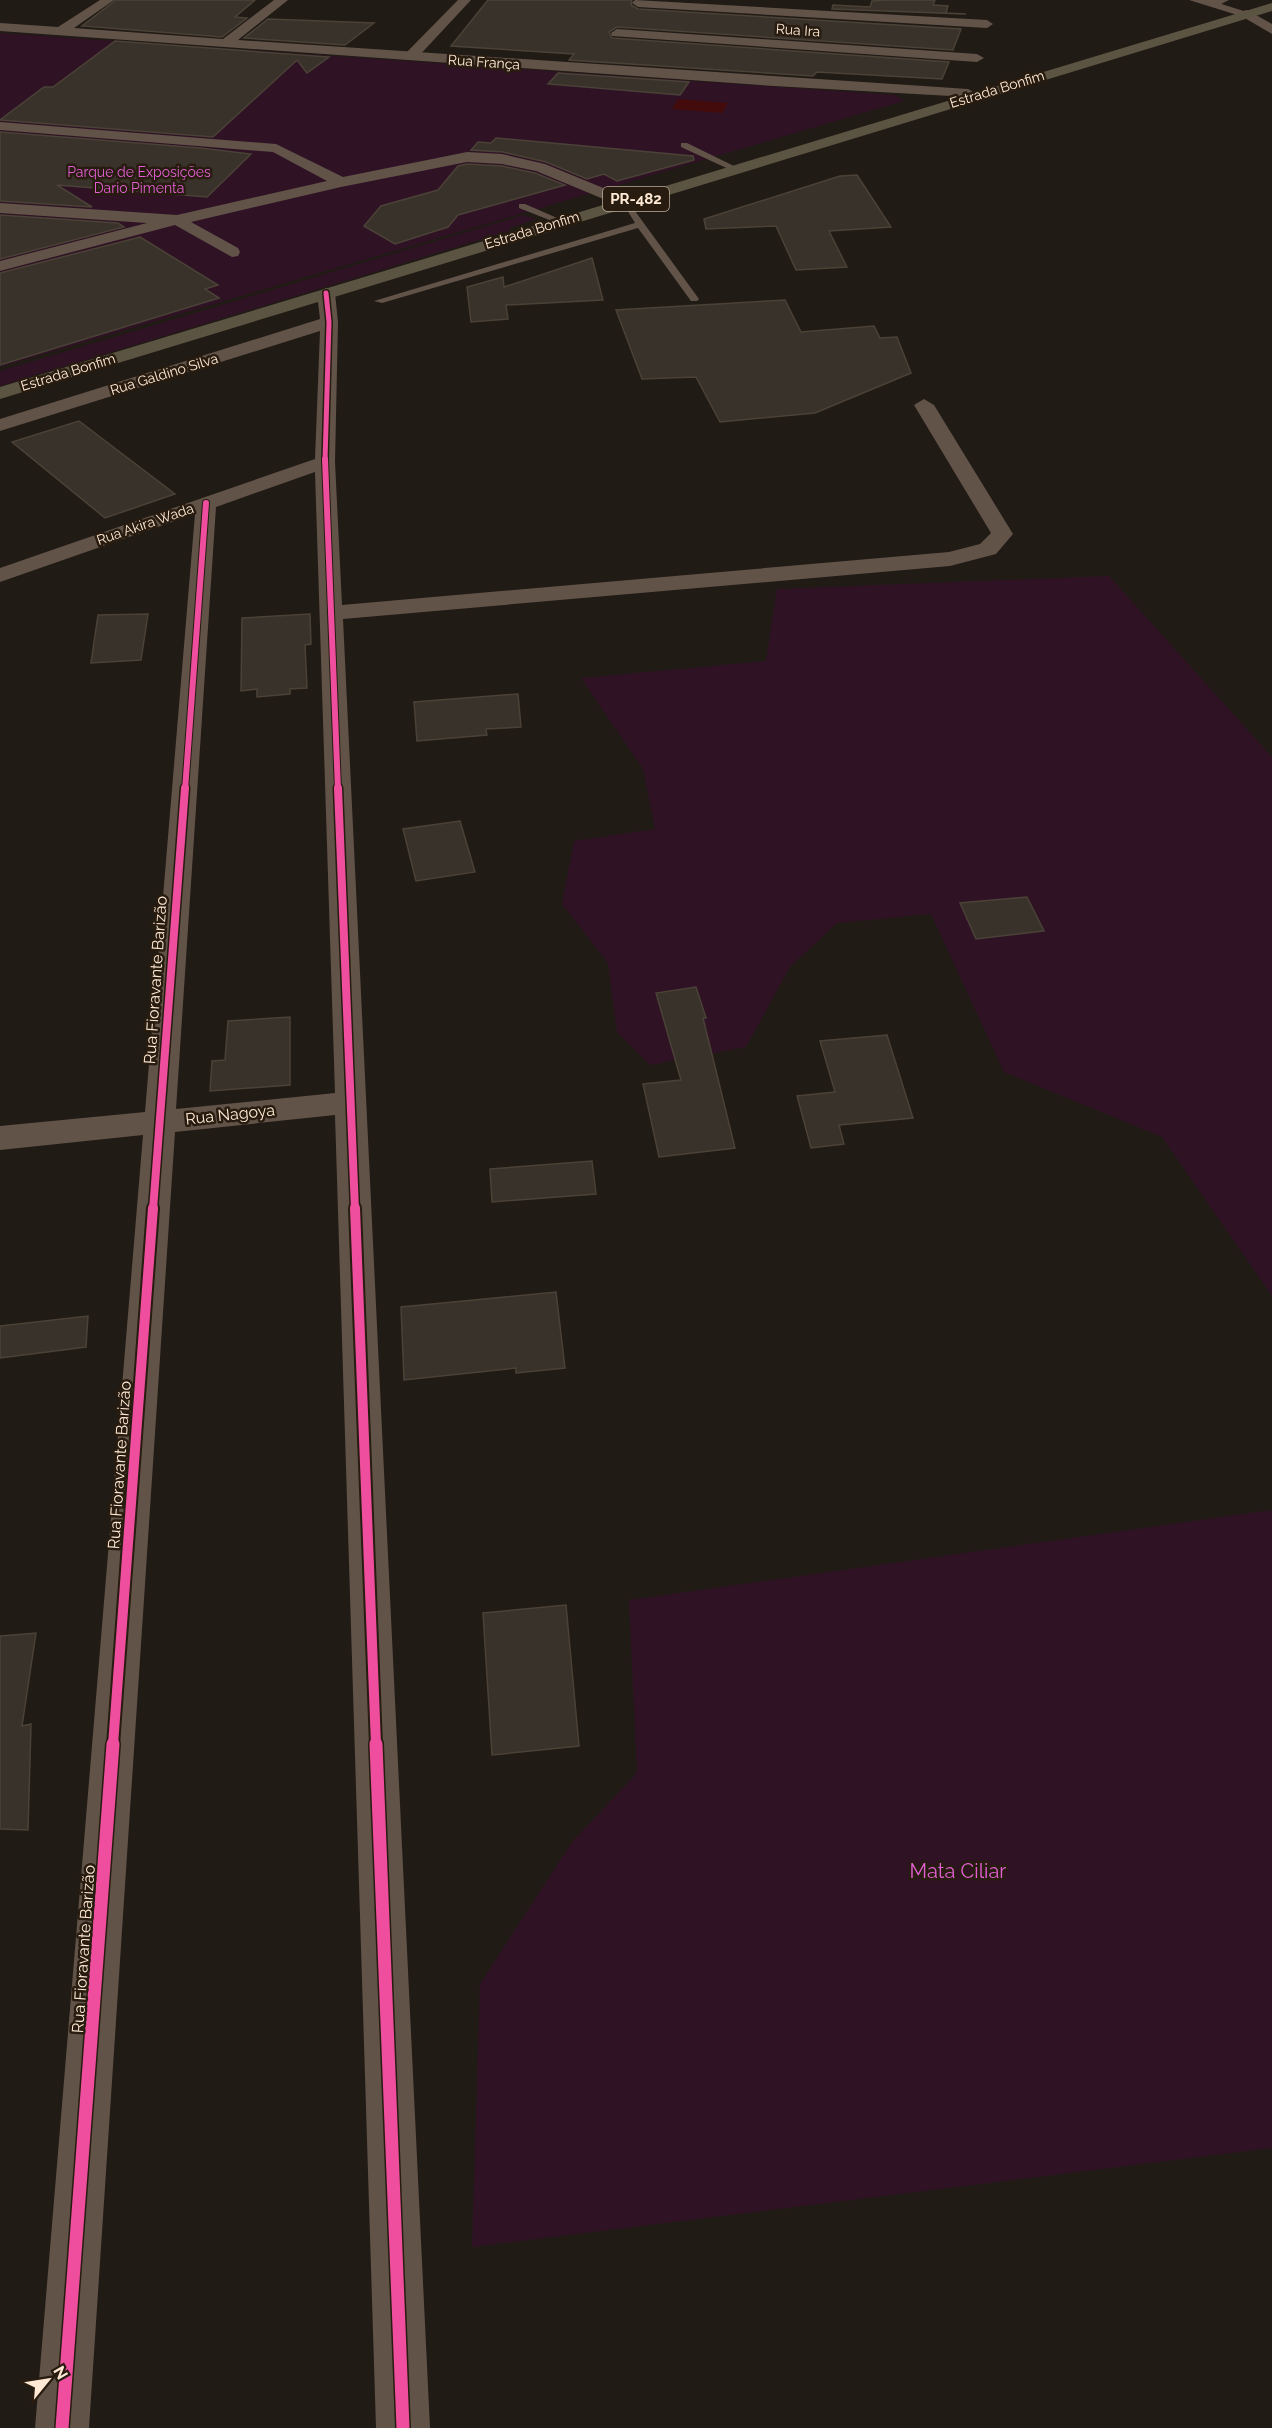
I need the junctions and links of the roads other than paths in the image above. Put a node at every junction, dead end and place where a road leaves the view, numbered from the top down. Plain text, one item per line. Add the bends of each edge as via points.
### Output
1 (108, 0) edge
2 (282, 0) edge
3 (465, 0) edge
4 (816, 0) edge
5 (1195, 0) edge
6 (1230, 0) edge
7 (639, 2) edge
8 (1218, 2) edge
9 (991, 8) dead end
10 (1268, 8) edge
11 (1247, 14) junction
12 (0, 27) edge
13 (801, 29) junction
14 (1272, 30) edge
15 (60, 32) junction
16 (982, 41) junction
17 (226, 43) junction
18 (411, 56) junction
19 (779, 73) junction
20 (962, 98) junction
21 (0, 126) edge
22 (684, 145) dead end
23 (735, 169) junction
24 (341, 182) junction
25 (624, 202) junction
26 (522, 206) dead end
27 (0, 208) edge
28 (177, 220) junction
29 (560, 221) junction
30 (641, 224) junction
31 (511, 249) junction
32 (232, 252) dead end
33 (0, 266) edge
34 (694, 299) dead end
35 (379, 301) dead end
36 (327, 308) junction
37 (0, 393) edge
38 (924, 405) dead end
39 (0, 425) edge
40 (325, 462) junction
41 (206, 503) junction
42 (0, 575) edge
43 (331, 613) junction
44 (352, 1102) junction
45 (159, 1122) junction
46 (0, 1138) edge
47 (62, 2428) edge
48 (403, 2428) edge

1 - 15 street
2 - 17 street
3 - 18 street
4 - 13 street
5 - 8 street
6 - 10 street
7 - 13 street
7 - 13 street, Rua Ira via 613,37
8 - 11 street
9 - 16 street
10 - 11 main road, Estrada Bonfim / PR-482
11 - 14 street
11 - 20 main road, Estrada Bonfim / PR-482
12 - 15 street, Rua França
13 - 16 street, Rua Ira
13 - 16 street
13 - 19 street
15 - 17 street, Rua França
16 - 20 street
17 - 18 street, Rua França
18 - 19 street, Rua França
19 - 20 street, Rua França
20 - 23 main road, Estrada Bonfim / PR-482
21 - 24 street via 276,148
22 - 23 lane
23 - 25 main road, Estrada Bonfim / PR-482
24 - 25 street via 447,160 486,157 540,167
24 - 28 street
25 - 29 main road, Estrada Bonfim / PR-482
25 - 30 lane
26 - 29 lane
27 - 28 street
28 - 32 street
28 - 33 street
29 - 31 main road, Estrada Bonfim / PR-482
30 - 31 lane
30 - 34 lane
31 - 35 lane
31 - 36 main road, Estrada Bonfim / PR-482
36 - 37 main road, Estrada Bonfim / PR-482
36 - 39 street, Rua Galdino Silva
36 - 40 street
38 - 43 street via 1002,534 988,549 950,559
40 - 41 street, Rua Akira Wada
40 - 43 street
41 - 42 street, Rua Akira Wada
41 - 45 street, Rua Fioravante Barizão
43 - 44 street
44 - 45 street, Rua Nagoya
44 - 48 street
45 - 46 street, Rua Nagoya
45 - 47 street, Rua Fioravante Barizão

